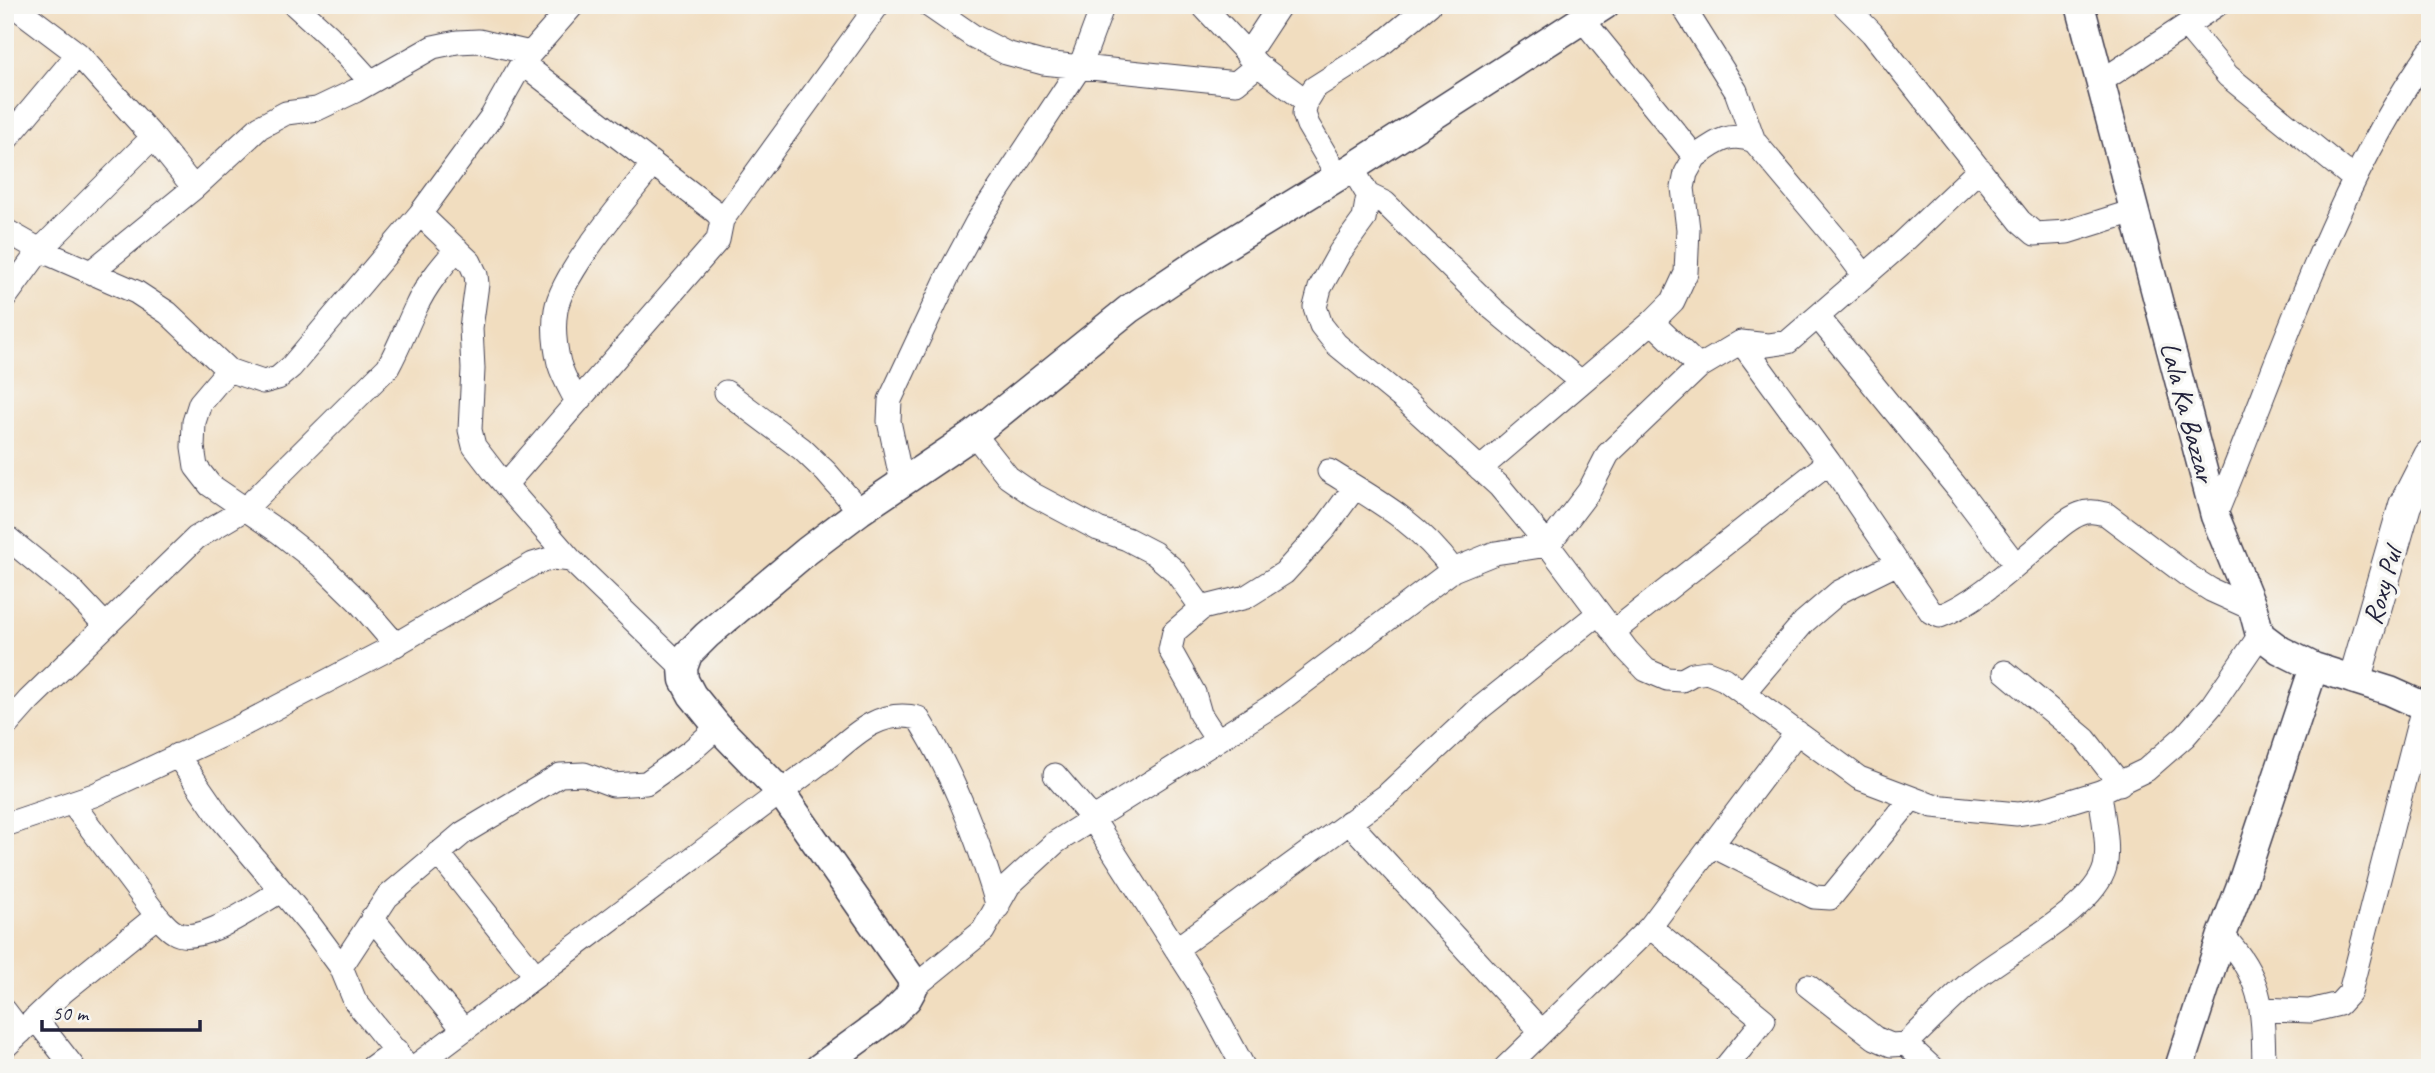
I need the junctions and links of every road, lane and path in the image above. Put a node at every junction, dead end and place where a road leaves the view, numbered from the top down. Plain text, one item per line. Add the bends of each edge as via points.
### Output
1 (13, 5) edge
2 (295, 5) edge
3 (573, 5) edge
4 (878, 5) edge
5 (928, 5) edge
6 (1103, 5) edge
7 (1202, 5) edge
8 (1280, 5) edge
9 (1429, 5) edge
10 (1682, 5) edge
11 (1844, 5) edge
12 (2080, 5) edge
13 (2217, 5) edge
14 (36, 12) edge
15 (1594, 13) edge
16 (2186, 26) junction
17 (78, 54) junction
18 (526, 58) junction
19 (1252, 60) junction
20 (2426, 64) edge
21 (1080, 67) junction
22 (371, 82) junction
23 (2100, 82) junction
24 (1306, 102) junction
25 (153, 137) junction
26 (5, 141) edge
27 (1754, 141) junction
28 (1695, 157) junction
29 (653, 164) junction
30 (1980, 169) junction
31 (1345, 172) junction
32 (2353, 178) junction
33 (194, 188) junction
34 (1368, 195) junction
35 (2134, 211) junction
36 (420, 214) junction
37 (722, 220) junction
38 (5, 230) edge
39 (457, 249) junction
40 (40, 250) junction
41 (91, 272) junction
42 (1864, 275) junction
43 (5, 298) edge
44 (1818, 317) junction
45 (1652, 322) junction
46 (1741, 342) junction
47 (1699, 367) junction
48 (228, 370) junction
49 (1581, 382) junction
50 (726, 391) dead end
51 (578, 402) junction
52 (974, 434) junction
53 (2430, 456) edge
54 (1829, 462) junction
55 (1480, 469) junction
56 (1329, 471) dead end
57 (902, 483) junction
58 (505, 485) junction
59 (1355, 487) junction
60 (245, 509) junction
61 (860, 511) junction
62 (2215, 516) junction
63 (5, 536) edge
64 (1548, 545) junction
65 (571, 560) junction
66 (1898, 563) junction
67 (2017, 565) junction
68 (1453, 570) junction
69 (1202, 608) junction
70 (1599, 613) junction
71 (2257, 622) junction
72 (105, 625) junction
73 (1613, 632) junction
74 (396, 645) junction
75 (2314, 667) junction
76 (683, 668) junction
77 (2005, 672) dead end
78 (2355, 678) junction
79 (1744, 692) junction
80 (2427, 704) edge
81 (5, 727) edge
82 (718, 727) junction
83 (1797, 732) junction
84 (1217, 740) junction
85 (177, 755) junction
86 (1055, 775) dead end
87 (2110, 788) junction
88 (780, 791) junction
89 (1912, 798) junction
90 (72, 803) junction
91 (1092, 818) junction
92 (1349, 822) junction
93 (5, 825) edge
94 (1713, 846) junction
95 (438, 853) junction
96 (281, 891) junction
97 (998, 907) junction
98 (157, 916) junction
99 (372, 918) junction
100 (1650, 927) junction
101 (2222, 935) junction
102 (1176, 949) junction
103 (341, 967) junction
104 (535, 975) junction
105 (1808, 986) dead end
106 (913, 988) junction
107 (2263, 1009) junction
108 (5, 1011) edge
109 (464, 1030) junction
110 (1541, 1031) junction
111 (21, 1032) edge
112 (1906, 1044) junction
113 (406, 1062) edge
114 (74, 1068) edge
115 (371, 1068) edge
116 (819, 1068) edge
117 (1244, 1068) edge
118 (1505, 1068) edge
119 (1725, 1068) edge
120 (1932, 1068) edge
121 (2179, 1068) edge
122 (2264, 1068) edge

1 - 14 street
2 - 22 street
3 - 18 street
4 - 37 street
5 - 21 street via 1006,53
6 - 21 street
7 - 19 street
8 - 19 street
9 - 24 street via 1377,48 1314,88
10 - 27 street via 1736,91
11 - 30 street via 1872,33
12 - 23 street, Lala Ka Bazzar
13 - 16 street
14 - 17 street
15 - 28 street
15 - 31 street
16 - 23 street
16 - 32 street via 2228,76
17 - 25 street
17 - 26 street
18 - 22 street via 479,41 457,42 433,47
18 - 29 street
18 - 36 street via 492,116
19 - 21 street via 1236,83
19 - 24 street
20 - 32 street via 2394,105
21 - 57 street via 977,222 890,400 889,421
22 - 33 street via 317,109 286,113 260,127
23 - 35 street, Lala Ka Bazzar
24 - 31 street via 1308,125
25 - 33 street
25 - 40 street
27 - 28 street via 1726,138
27 - 42 street
28 - 45 street via 1683,188 1689,239 1686,273 1673,300
29 - 37 street
29 - 51 street via 586,253 564,286 556,309 559,365
30 - 35 street via 2035,234 2067,232
30 - 42 street
31 - 34 street
31 - 52 street via 1129,309
32 - 62 street
33 - 41 street
34 - 49 street via 1385,203 1493,309
34 - 55 street via 1364,219 1320,288 1315,307 1321,325 1336,344
35 - 62 street, Lala Ka Bazzar
36 - 39 street
36 - 48 street via 278,378 263,382
37 - 51 street via 718,240
38 - 40 street
39 - 58 street via 471,262 477,284 471,328 470,430 474,446
39 - 60 street via 427,287 388,367
40 - 41 street
40 - 43 street
41 - 48 street via 168,313
42 - 44 street
44 - 46 street via 1788,342
44 - 67 street
45 - 47 street
45 - 49 street
46 - 47 street
46 - 54 street
47 - 64 street via 1608,454 1589,491
48 - 60 street via 200,403 193,447 196,467 209,485
49 - 55 street
50 - 61 street via 802,449
51 - 58 street
52 - 57 street
52 - 69 street via 1008,477 1034,495 1154,553 1175,571
53 - 78 main road, Roxy Pul via 2405,505
54 - 66 street
54 - 73 street
55 - 64 street
56 - 59 street
57 - 61 street
58 - 65 street
59 - 68 street via 1412,523
59 - 69 street via 1284,573 1246,597
60 - 72 street via 196,538
60 - 74 street via 321,565
61 - 76 street via 707,635 688,654
62 - 71 street, Lala Ka Bazzar
63 - 72 street via 75,593
64 - 68 street via 1495,553
64 - 70 street
65 - 74 street via 553,558 533,564
65 - 76 street
66 - 67 street via 1931,612 1940,615 1961,606
66 - 79 street via 1839,592 1804,622
67 - 71 street via 2078,515 2106,514
68 - 84 street via 1275,704
69 - 84 street via 1174,632 1170,650 1194,693 1199,715
70 - 73 street
70 - 92 street via 1480,708 1387,795
71 - 75 street via 2280,650
71 - 87 street via 2212,705 2185,736 2146,770
72 - 81 street
73 - 79 street via 1646,670 1682,680 1707,672
74 - 85 street
75 - 78 street
75 - 101 street
76 - 82 street via 692,695
77 - 87 street via 2085,739
78 - 80 street
79 - 83 street
80 - 107 street via 2350,992 2339,1004 2310,1011
82 - 88 street
82 - 95 street via 646,783 613,785 584,774 560,775
83 - 89 street via 1859,778
83 - 94 street
84 - 91 street
85 - 90 street
85 - 96 street via 219,816
86 - 91 street
87 - 89 street via 2017,814 1933,806
87 - 112 street via 2105,867 2095,886 2054,923 1973,981
88 - 97 street via 883,717 904,714 918,718 967,814
88 - 104 street
88 - 106 street via 911,978
89 - 94 street via 1830,898 1814,897
90 - 93 street
90 - 98 street
91 - 97 street via 1030,864 1009,884
91 - 102 street
92 - 102 street
92 - 110 street
94 - 100 street
95 - 99 street via 387,897
95 - 104 street
96 - 98 street via 206,933 187,937
96 - 103 street
97 - 106 street via 983,931
98 - 111 street
99 - 103 street
99 - 109 street
100 - 110 street
100 - 119 street via 1764,1020
101 - 107 street via 2252,975
101 - 121 street
102 - 117 street
103 - 113 street via 355,1001
104 - 109 street
105 - 112 street via 1875,1038 1891,1045
106 - 116 street via 889,1017
107 - 122 street
108 - 111 street
109 - 113 street
110 - 118 street
111 - 114 street
112 - 120 street
113 - 115 street

